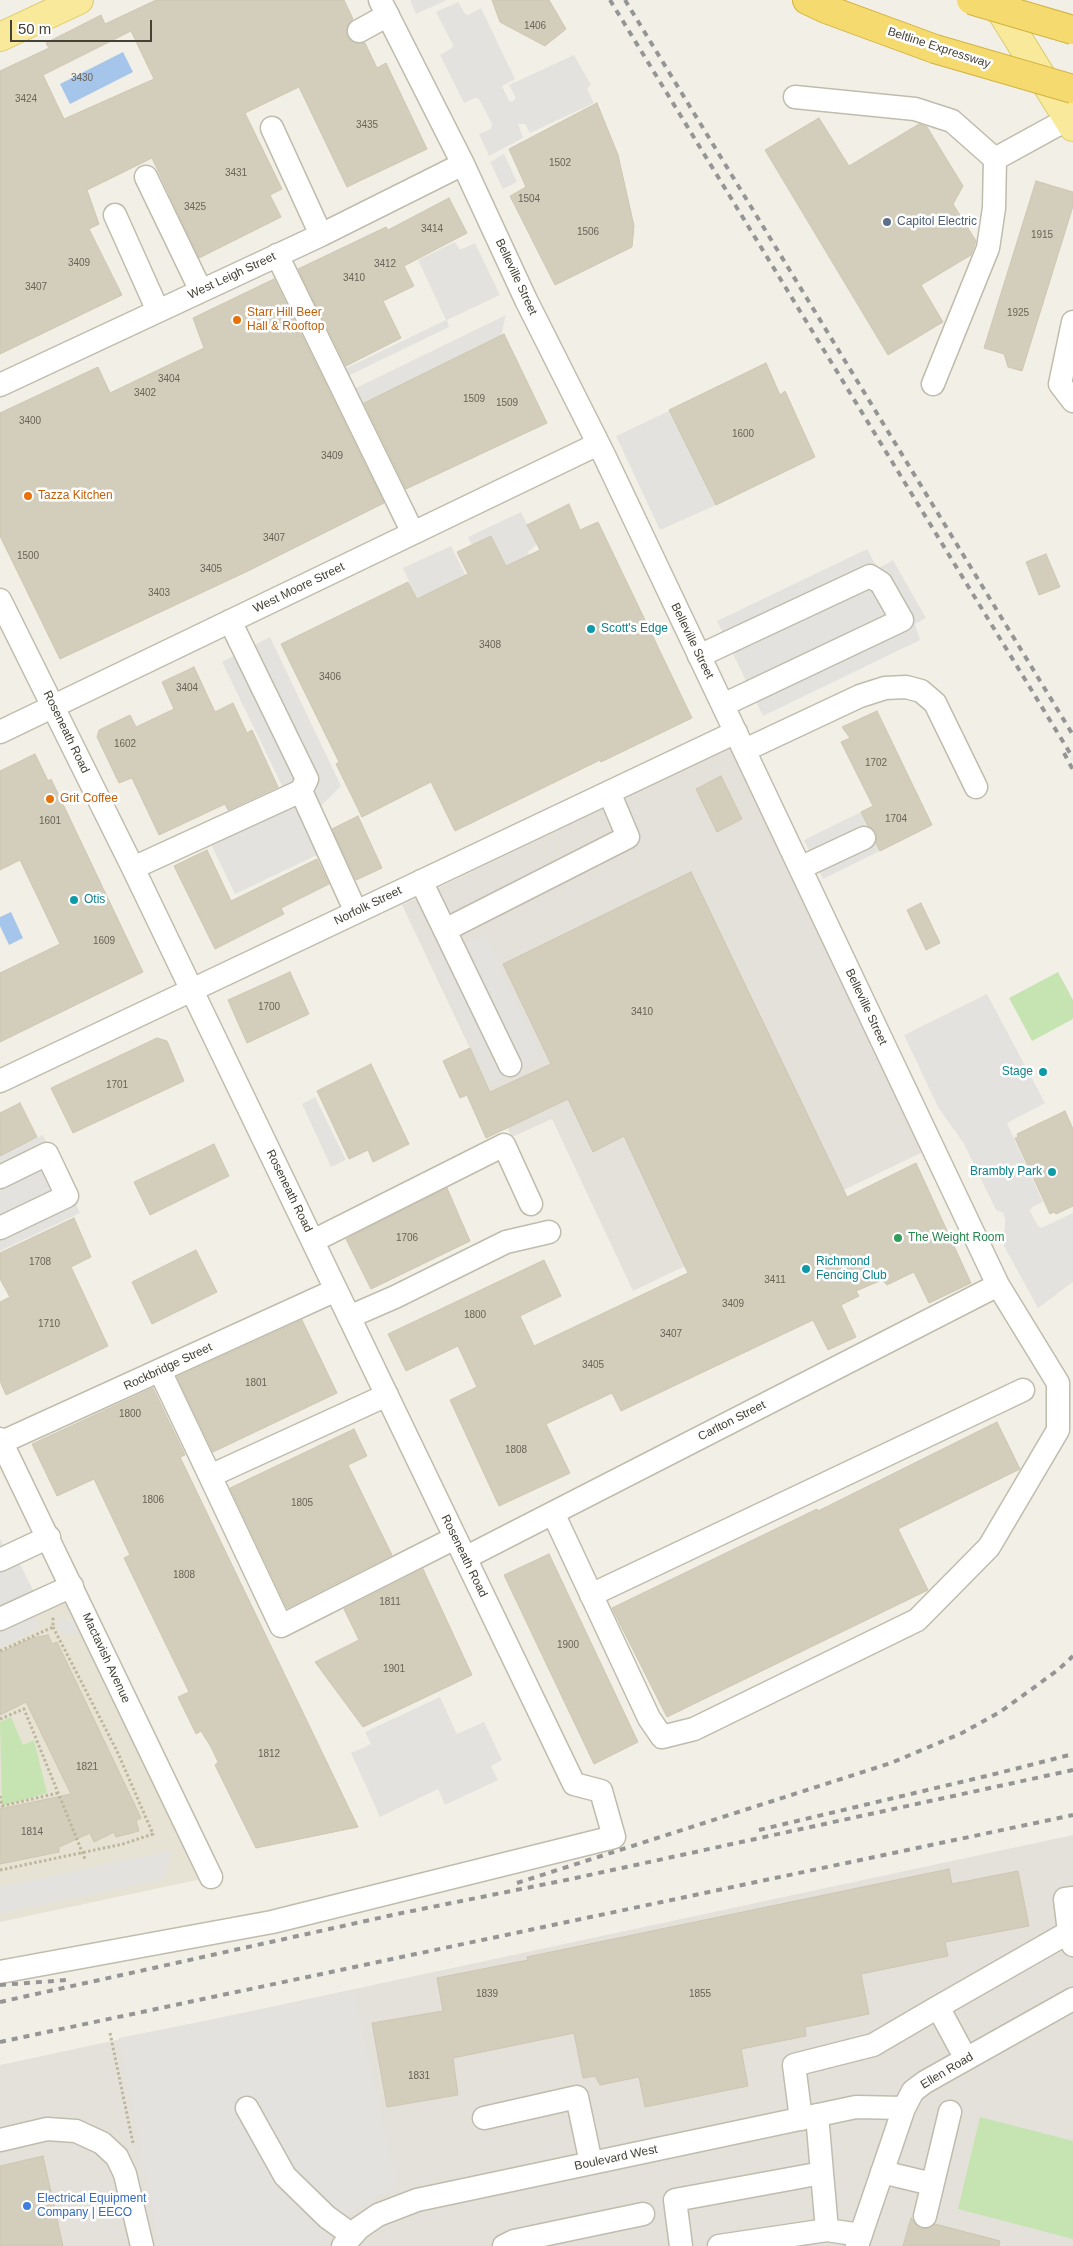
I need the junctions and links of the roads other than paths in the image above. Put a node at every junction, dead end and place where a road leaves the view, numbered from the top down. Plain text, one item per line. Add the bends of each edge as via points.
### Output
1 (79, 0) edge
2 (808, 0) edge
3 (971, 0) edge
4 (994, 0) edge
5 (384, 4) edge
6 (1073, 30) edge
7 (359, 31) dead end
8 (0, 37) edge
9 (1073, 89) edge
10 (795, 97) dead end
11 (1070, 123) edge
12 (272, 128) dead end
13 (995, 159) junction
14 (463, 164) junction
15 (146, 177) dead end
16 (115, 215) dead end
17 (322, 235) junction
18 (277, 255) junction
19 (201, 291) junction
20 (158, 311) junction
21 (1073, 322) edge
22 (933, 384) dead end
23 (0, 385) edge
24 (1073, 401) edge
25 (598, 444) junction
26 (412, 533) junction
27 (0, 600) edge
28 (230, 621) junction
29 (699, 656) junction
30 (723, 705) junction
31 (53, 706) junction
32 (0, 732) edge
33 (740, 741) junction
34 (976, 788) dead end
35 (301, 791) junction
36 (609, 792) junction
37 (864, 838) dead end
38 (133, 868) junction
39 (800, 868) junction
40 (421, 881) junction
41 (356, 912) junction
42 (445, 930) junction
43 (192, 989) junction
44 (510, 1065) dead end
45 (0, 1081) edge
46 (0, 1177) edge
47 (531, 1204) dead end
48 (0, 1228) edge
49 (549, 1232) dead end
50 (313, 1241) junction
51 (998, 1285) junction
52 (336, 1290) junction
53 (349, 1317) junction
54 (160, 1370) junction
55 (1023, 1390) dead end
56 (387, 1395) junction
57 (1, 1442) edge
58 (210, 1476) junction
59 (552, 1513) junction
60 (49, 1537) junction
61 (460, 1548) junction
62 (0, 1560) edge
63 (62, 1590) junction
64 (591, 1595) junction
65 (0, 1619) edge
66 (211, 1878) dead end
67 (1073, 1898) edge
68 (1071, 1938) edge
69 (0, 1972) edge
70 (1073, 1999) edge
71 (938, 2007) junction
72 (966, 2059) junction
73 (247, 2108) dead end
74 (904, 2108) junction
75 (950, 2112) dead end
76 (809, 2117) junction
77 (484, 2118) dead end
78 (0, 2140) edge
79 (592, 2163) junction
80 (882, 2172) junction
81 (822, 2173) junction
82 (932, 2184) junction
83 (643, 2214) dead end
84 (925, 2216) dead end
85 (827, 2230) junction
86 (859, 2240) edge
87 (348, 2241) edge
88 (142, 2246) edge
89 (504, 2246) edge
90 (681, 2246) edge
91 (719, 2246) edge

1 - 8 main road
2 - 9 highway, Beltline Expressway, bridge via 935,49
3 - 6 highway, bridge
4 - 11 main road
5 - 7 street
5 - 14 street, Belleville Street
10 - 13 street via 915,109 952,121
11 - 13 street
12 - 17 street
13 - 22 street via 994,208 988,248
14 - 17 street, West Leigh Street
14 - 25 street, Belleville Street
15 - 19 street
16 - 20 street
17 - 18 street, West Leigh Street
18 - 19 street, West Leigh Street
18 - 26 street
19 - 20 street, West Leigh Street
20 - 23 street, West Leigh Street
21 - 24 street via 1060,384
25 - 26 street, West Moore Street
25 - 29 street, Belleville Street
26 - 28 street, West Moore Street
27 - 31 street, Roseneath Road
28 - 31 street, West Moore Street
28 - 35 street via 307,779
29 - 30 street, Belleville Street
29 - 30 street via 870,576 881,583 902,620
30 - 33 street, Belleville Street
31 - 32 street, West Moore Street
31 - 38 street, Roseneath Road
33 - 34 street, Norfolk Street via 860,696 885,688 906,687 921,691 935,703
33 - 36 street, Norfolk Street
33 - 39 street, Belleville Street
35 - 38 street
35 - 41 street
36 - 40 street, Norfolk Street
36 - 42 street via 628,836
37 - 39 street
38 - 43 street, Roseneath Road
39 - 51 street, Belleville Street
40 - 41 street, Norfolk Street
40 - 42 street
41 - 43 street, Norfolk Street
42 - 44 street
43 - 45 street, Norfolk Street
43 - 50 street, Roseneath Road
46 - 48 street via 47,1154 67,1196
47 - 50 street via 504,1144
49 - 53 street via 506,1242
50 - 52 street, Roseneath Road
51 - 59 street, Carlton Street
51 - 64 street, Belleville Street via 1058,1383 1058,1430 989,1547 917,1620 694,1728 662,1737 649,1718
52 - 53 street, Roseneath Road
52 - 54 street, Rockbridge Street
53 - 56 street, Roseneath Road
54 - 57 street, Rockbridge Street
54 - 58 street
55 - 64 street
56 - 58 street
56 - 61 street, Roseneath Road
57 - 60 street, Mactavish Avenue
58 - 61 street, Carlton Street via 281,1626
59 - 61 street, Carlton Street
59 - 64 street
60 - 62 street
60 - 63 street, Mactavish Avenue
61 - 69 street, Roseneath Road via 574,1784 600,1791 614,1837 272,1922
63 - 65 street
63 - 66 street, Mactavish Avenue
67 - 68 street via 1065,1899
68 - 71 street
70 - 72 street, Ellen Road
71 - 72 street
71 - 76 street via 873,2045 794,2065
72 - 74 street, Ellen Road via 913,2091
73 - 87 street via 285,2176
74 - 76 street, Boulevard West via 856,2107
74 - 80 street, Ellen Road
75 - 82 street
76 - 79 street, Boulevard West
76 - 81 street
77 - 79 street via 577,2097
78 - 88 street via 47,2129 76,2131 102,2143 117,2157 125,2174
79 - 87 street, Boulevard West via 417,2200 378,2215
80 - 82 street
80 - 86 street, Ellen Road
81 - 85 street
81 - 90 street via 676,2200
82 - 84 street
83 - 89 street via 514,2241
85 - 86 street
85 - 91 street

